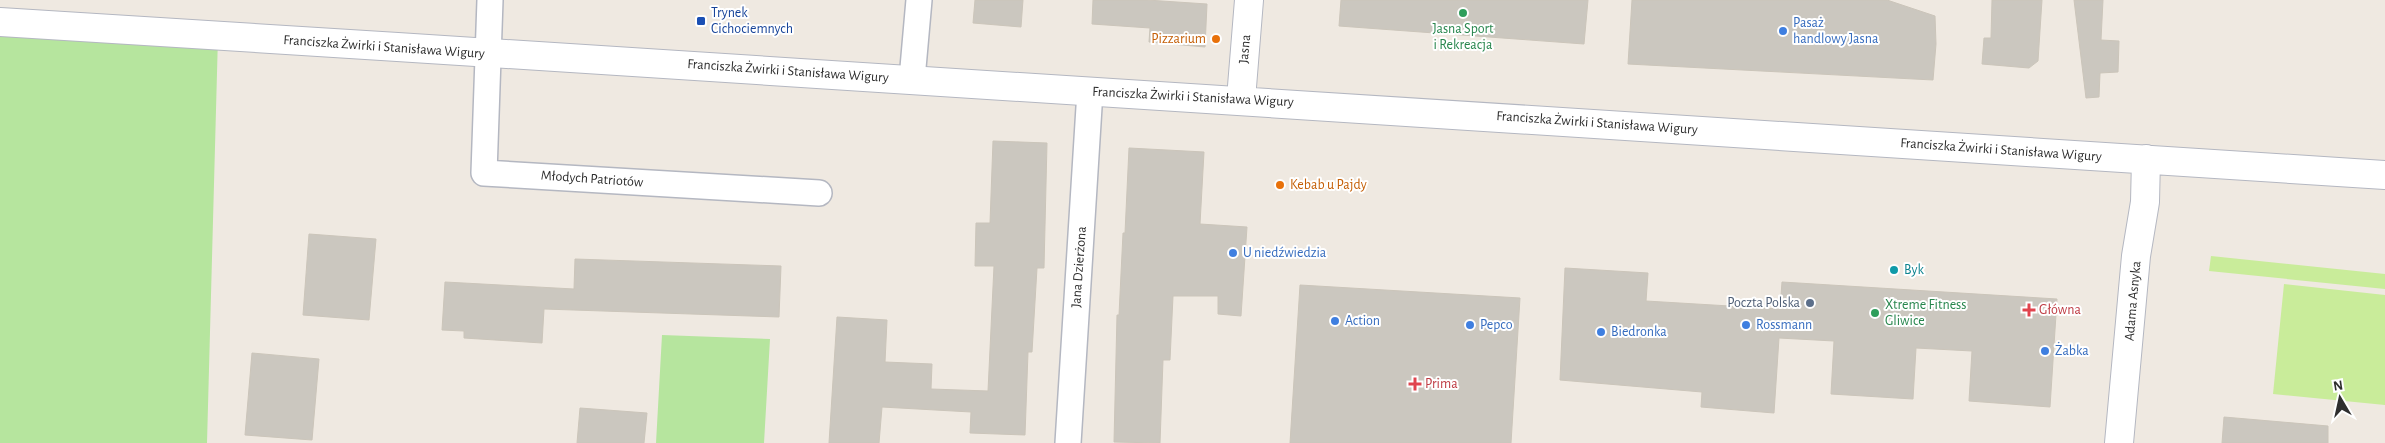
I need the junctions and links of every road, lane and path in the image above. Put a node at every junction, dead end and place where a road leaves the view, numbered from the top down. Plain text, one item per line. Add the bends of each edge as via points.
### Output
1 (490, 0) edge
2 (919, 0) edge
3 (1249, 0) edge
4 (0, 22) edge
5 (487, 53) junction
6 (912, 79) junction
7 (1090, 91) junction
8 (1241, 99) junction
9 (2146, 159) junction
10 (2385, 175) edge
11 (819, 192) dead end
12 (1068, 443) edge
13 (2119, 443) edge

1 - 5 street
2 - 6 street
3 - 8 street, Jasna
4 - 5 street, Franciszka Żwirki i Stanisława Wigury
5 - 6 street, Franciszka Żwirki i Stanisława Wigury
5 - 11 street, Młodych Patriotów via 484,173
6 - 7 street, Franciszka Żwirki i Stanisława Wigury
7 - 8 street, Franciszka Żwirki i Stanisława Wigury
7 - 12 street, Jana Dzierżona
8 - 9 street, Franciszka Żwirki i Stanisława Wigury
9 - 10 street, Franciszka Żwirki i Stanisława Wigury
9 - 13 street, Adama Asnyka via 2145,202 2136,256

